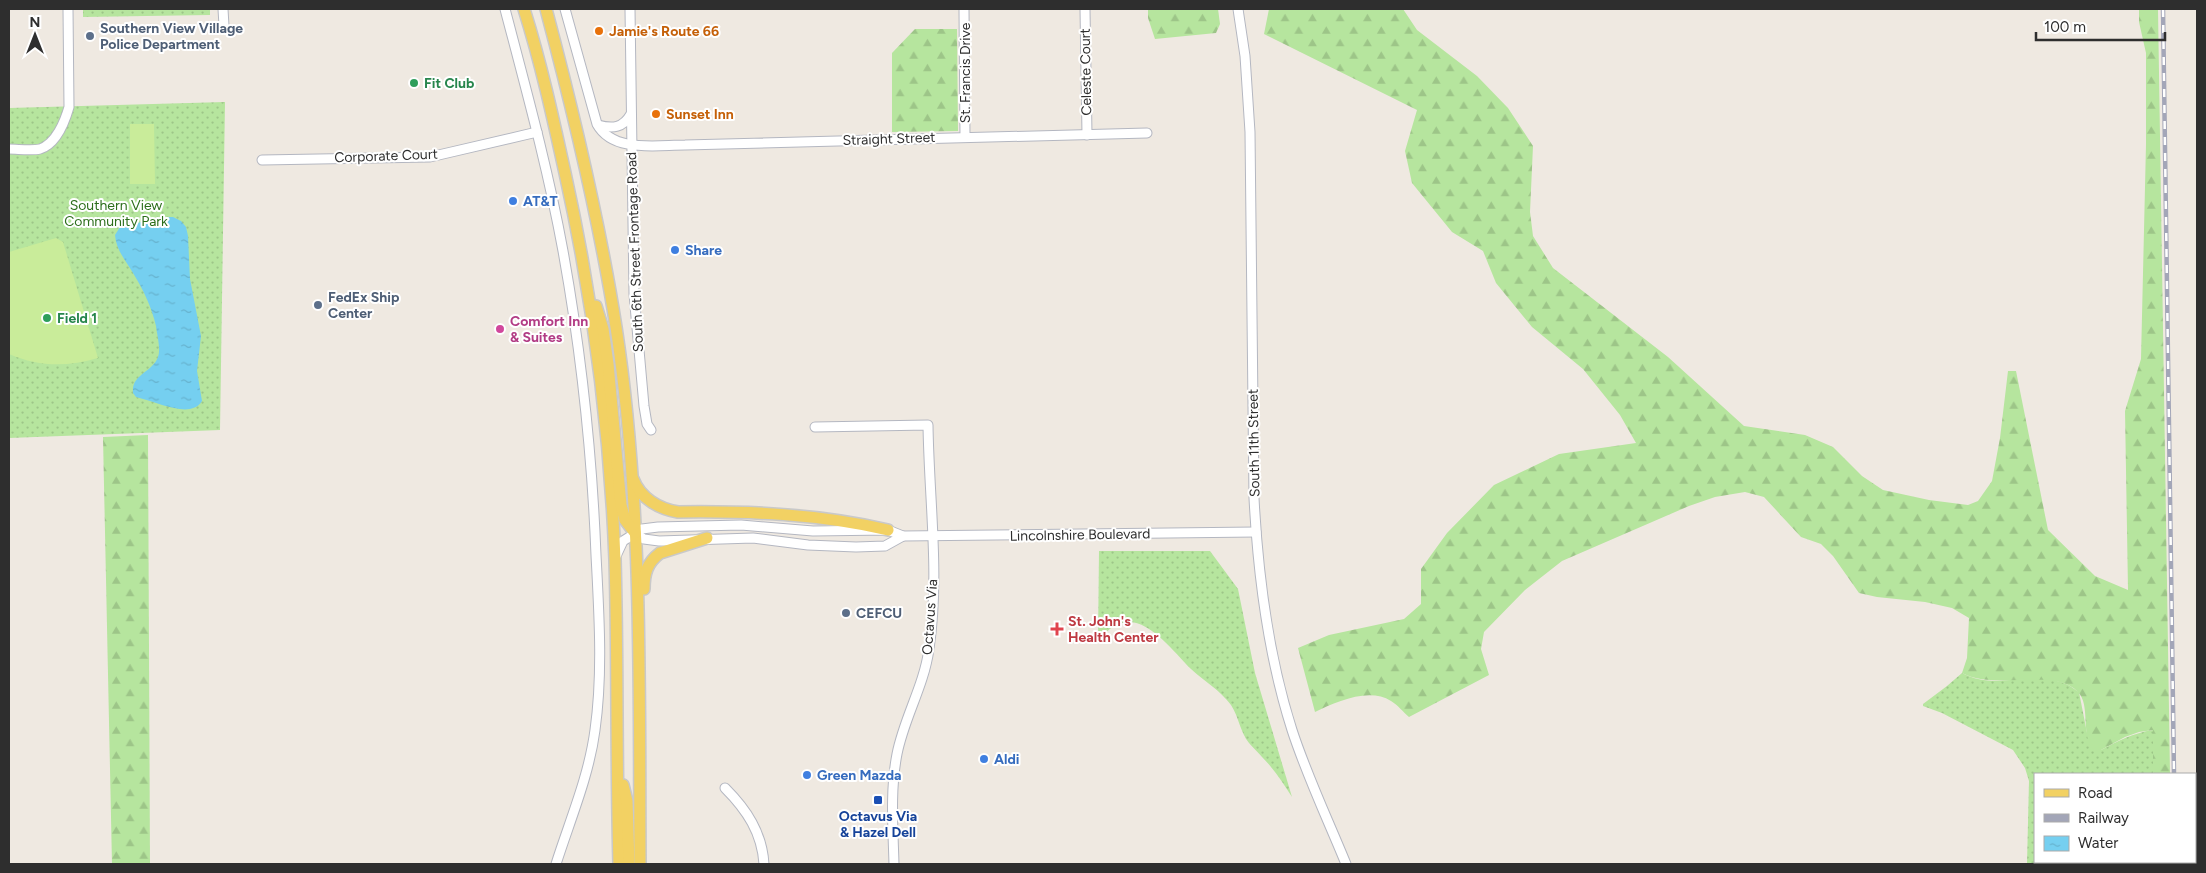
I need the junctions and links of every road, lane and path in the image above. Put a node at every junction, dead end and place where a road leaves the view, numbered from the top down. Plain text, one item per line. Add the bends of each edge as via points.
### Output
1 (68, 9) edge
2 (223, 9) edge
3 (505, 9) edge
4 (524, 9) edge
5 (546, 9) edge
6 (566, 9) edge
7 (630, 9) edge
8 (964, 9) edge
9 (1085, 9) edge
10 (1238, 9) edge
11 (224, 26) dead end
12 (631, 113) junction
13 (598, 125) junction
14 (537, 132) junction
15 (1146, 133) dead end
16 (1087, 135) junction
17 (965, 137) junction
18 (632, 144) junction
19 (9, 149) edge
20 (262, 160) dead end
21 (585, 274) junction
22 (815, 427) dead end
23 (651, 430) dead end
24 (630, 464) junction
25 (888, 530) junction
26 (1256, 532) junction
27 (635, 533) junction
28 (903, 536) junction
29 (933, 536) junction
30 (707, 538) junction
31 (615, 560) junction
32 (639, 751) junction
33 (618, 766) junction
34 (724, 788) dead end
35 (556, 864) edge
36 (610, 864) edge
37 (619, 864) edge
38 (629, 864) edge
39 (640, 864) edge
40 (764, 864) edge
41 (894, 864) edge
42 (1346, 864) edge

1 - 19 street via 67,114 58,131 40,149
2 - 11 street
3 - 14 street
4 - 21 main road via 556,133
5 - 24 main road via 567,85 600,233 616,328
6 - 13 street
7 - 12 street
8 - 17 street, St. Francis Drive
9 - 16 street, Celeste Court
10 - 26 street, South 11th Street via 1250,132
12 - 13 street via 626,122 616,128
12 - 18 street
13 - 18 street, South 6th Street Frontage Road via 613,140
14 - 20 street, Corporate Court via 430,157
14 - 35 street via 563,253 583,384 598,588 595,729 588,767
15 - 16 street, Straight Street
16 - 17 street, Straight Street
17 - 18 street, Straight Street
18 - 23 street, South 6th Street Frontage Road via 634,294 646,424
21 - 27 main road via 603,329 621,505 625,520
21 - 31 main road via 604,409
22 - 29 street, Octavus Via via 928,425
24 - 25 main road via 639,490 650,501 668,510 801,516 855,522
24 - 27 main road
25 - 27 street, Lincolnshire Boulevard via 813,531 718,526 658,527
25 - 28 street, Lincolnshire Boulevard
26 - 29 street, Lincolnshire Boulevard
26 - 42 street, South 11th Street via 1266,621 1292,730
27 - 30 street, Lincolnshire Boulevard via 644,539 659,541
27 - 31 street via 623,541
27 - 32 main road
28 - 29 street, Lincolnshire Boulevard
28 - 30 street, Lincolnshire Boulevard via 885,546 856,547 753,538
29 - 41 street, Octavus Via via 929,650 897,754
30 - 32 main road via 660,553 647,566 644,576 645,717
31 - 33 main road
32 - 39 main road
33 - 36 main road via 611,801
33 - 37 main road
33 - 38 main road via 627,801
34 - 40 street via 752,821 763,850

